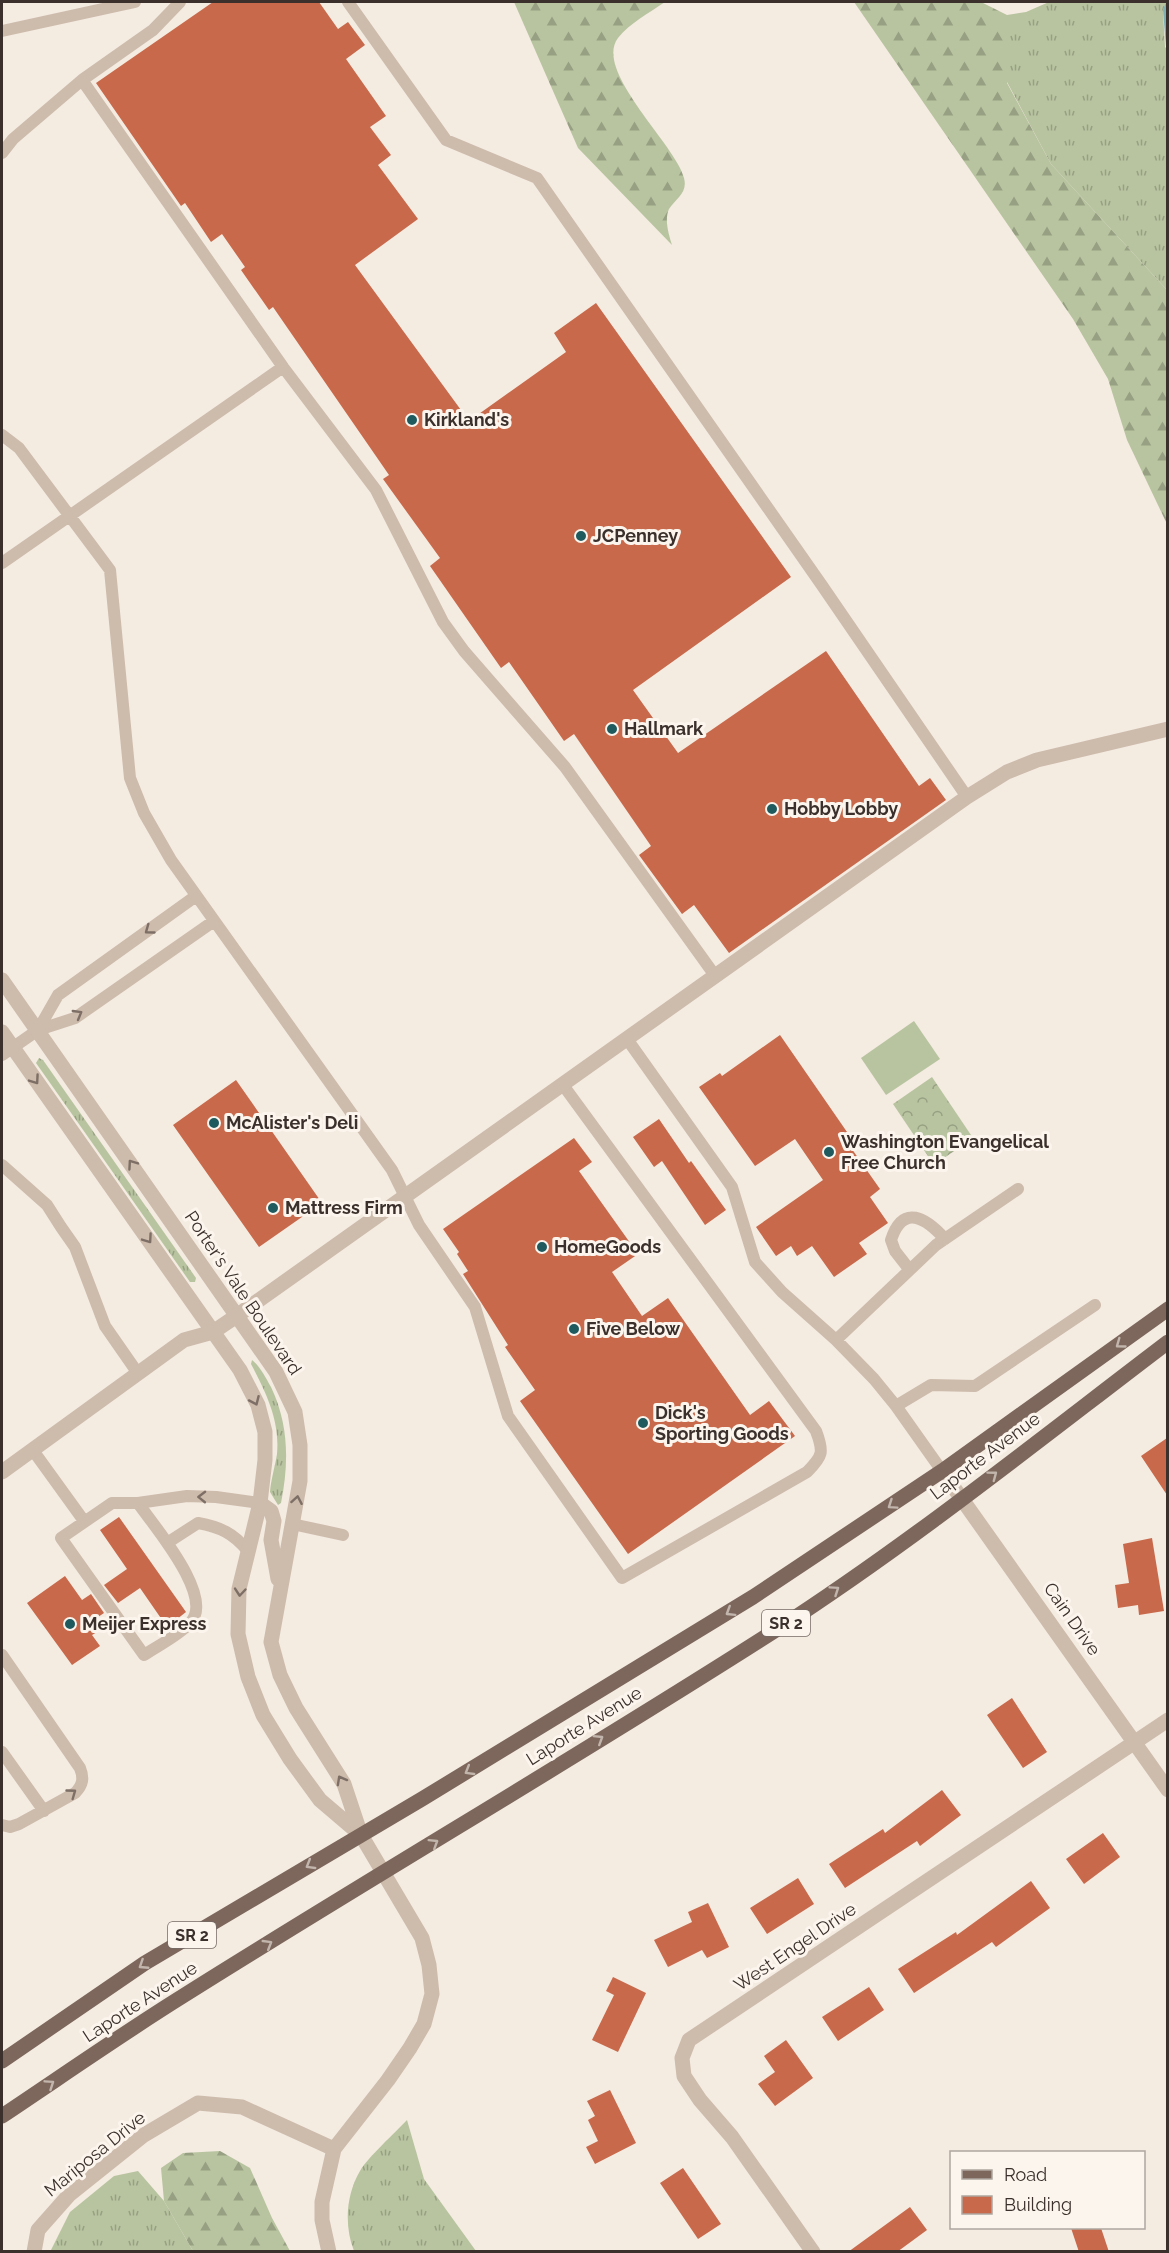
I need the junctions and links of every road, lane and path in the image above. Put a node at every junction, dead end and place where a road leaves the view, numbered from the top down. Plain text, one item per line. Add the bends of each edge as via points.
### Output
1 (135, 2) edge
2 (180, 2) edge
3 (348, 2) edge
4 (2, 31) edge
5 (82, 80) junction
6 (2, 153) edge
7 (283, 367) junction
8 (2, 435) edge
9 (70, 515) junction
10 (2, 563) edge
11 (1167, 729) edge
12 (967, 797) junction
13 (196, 896) junction
14 (214, 921) junction
15 (716, 977) junction
16 (2, 980) edge
17 (38, 1030) junction
18 (2, 1032) edge
19 (627, 1040) junction
20 (7, 1051) edge
21 (563, 1085) junction
22 (2, 1165) edge
23 (1018, 1189) dead end
24 (406, 1196) junction
25 (945, 1239) junction
26 (909, 1269) junction
27 (1095, 1305) dead end
28 (1167, 1309) edge
29 (238, 1316) junction
30 (213, 1332) junction
31 (836, 1340) junction
32 (1167, 1342) edge
33 (137, 1372) junction
34 (896, 1406) junction
35 (32, 1449) junction
36 (942, 1471) junction
37 (2, 1472) edge
38 (963, 1498) junction
39 (138, 1503) junction
40 (260, 1503) junction
41 (84, 1521) junction
42 (292, 1524) junction
43 (343, 1535) dead end
44 (167, 1543) junction
45 (247, 1550) junction
46 (280, 1591) junction
47 (2, 1655) edge
48 (1167, 1720) edge
49 (1135, 1743) junction
50 (2, 1752) edge
51 (1167, 1790) edge
52 (44, 1811) junction
53 (2, 1825) edge
54 (361, 1835) junction
55 (384, 1874) junction
56 (2, 2061) edge
57 (2, 2116) edge
58 (334, 2150) junction
59 (34, 2252) edge
60 (329, 2252) edge
61 (813, 2252) edge

1 - 4 lane
2 - 5 lane via 153,30
3 - 12 lane via 446,140 537,178
5 - 6 lane
5 - 7 lane
7 - 9 lane
7 - 15 lane via 376,490 443,622 565,767
8 - 9 lane via 19,448
9 - 10 lane
9 - 13 lane via 110,570 130,778 144,813
11 - 12 street via 1037,760 1007,772
12 - 15 street
13 - 14 lane
13 -> 17 lane via 58,995
17 -> 14 lane via 75,1018
14 - 24 lane via 392,1170
15 - 19 street
16 - 17 street, Porter's Vale Boulevard
17 - 20 lane
29 -> 17 street, Porter's Vale Boulevard
18 - 20 street, Porter's Vale Boulevard
19 - 21 street
19 - 31 lane via 732,1187 755,1262
20 -> 30 street, Porter's Vale Boulevard
21 - 24 street
21 - 24 lane via 816,1431 822,1448 819,1460 807,1472 622,1578 508,1416 476,1306 419,1225
22 - 33 lane via 47,1205 57,1220 75,1248 105,1326
23 - 25 lane
24 - 29 street
25 - 26 lane
25 - 26 lane via 930,1222 918,1218 906,1219 895,1227 891,1240
26 - 31 lane
27 - 34 lane via 975,1386 931,1385
28 -> 36 main road, Laporte Avenue / SR 2
29 - 30 street
42 -> 29 street, Porter's Vale Boulevard via 300,1481 295,1412 276,1372
30 - 33 street via 184,1340
30 -> 40 street, Porter's Vale Boulevard via 240,1370 258,1405 265,1460
31 - 34 lane
38 -> 32 main road, Laporte Avenue / SR 2
33 - 35 street
34 - 36 lane
35 - 37 street
35 - 41 lane
36 - 38 street, Cain Drive
36 -> 54 main road, Laporte Avenue / SR 2 via 753,1597
38 - 49 street, Cain Drive
55 -> 38 main road, Laporte Avenue / SR 2 via 777,1629
40 -> 39 lane via 187,1496
39 - 41 lane via 112,1503
39 - 44 lane
40 - 45 street, Porter's Vale Boulevard
40 - 46 street via 271,1511 274,1521 271,1540
41 - 44 lane via 62,1538 144,1655 192,1622 197,1607 193,1586
42 - 43 lane
42 - 46 street, Porter's Vale Boulevard
44 - 45 lane via 198,1522 219,1527 236,1537
45 -> 54 street, Porter's Vale Boulevard via 239,1589 238,1634 248,1677 263,1715 320,1800
54 -> 46 street, Porter's Vale Boulevard via 344,1784 280,1675 272,1642
52 -> 47 lane via 75,1793 82,1774
48 - 49 street, West Engel Drive
49 - 51 street, Cain Drive
49 - 61 street, West Engel Drive via 689,2040 682,2058 684,2076
50 - 52 lane
52 - 53 lane via 10,1827
54 - 55 street, Porter's Vale Boulevard
54 -> 56 main road, Laporte Avenue / SR 2 via 145,1963
57 -> 55 main road, Laporte Avenue / SR 2 via 182,1996
55 - 58 street, Porter's Vale Boulevard via 422,1938 432,1994 424,2024 410,2048
58 - 59 street, Mariposa Drive via 242,2107 198,2103 144,2135 69,2195 38,2230
58 - 60 street via 322,2202

